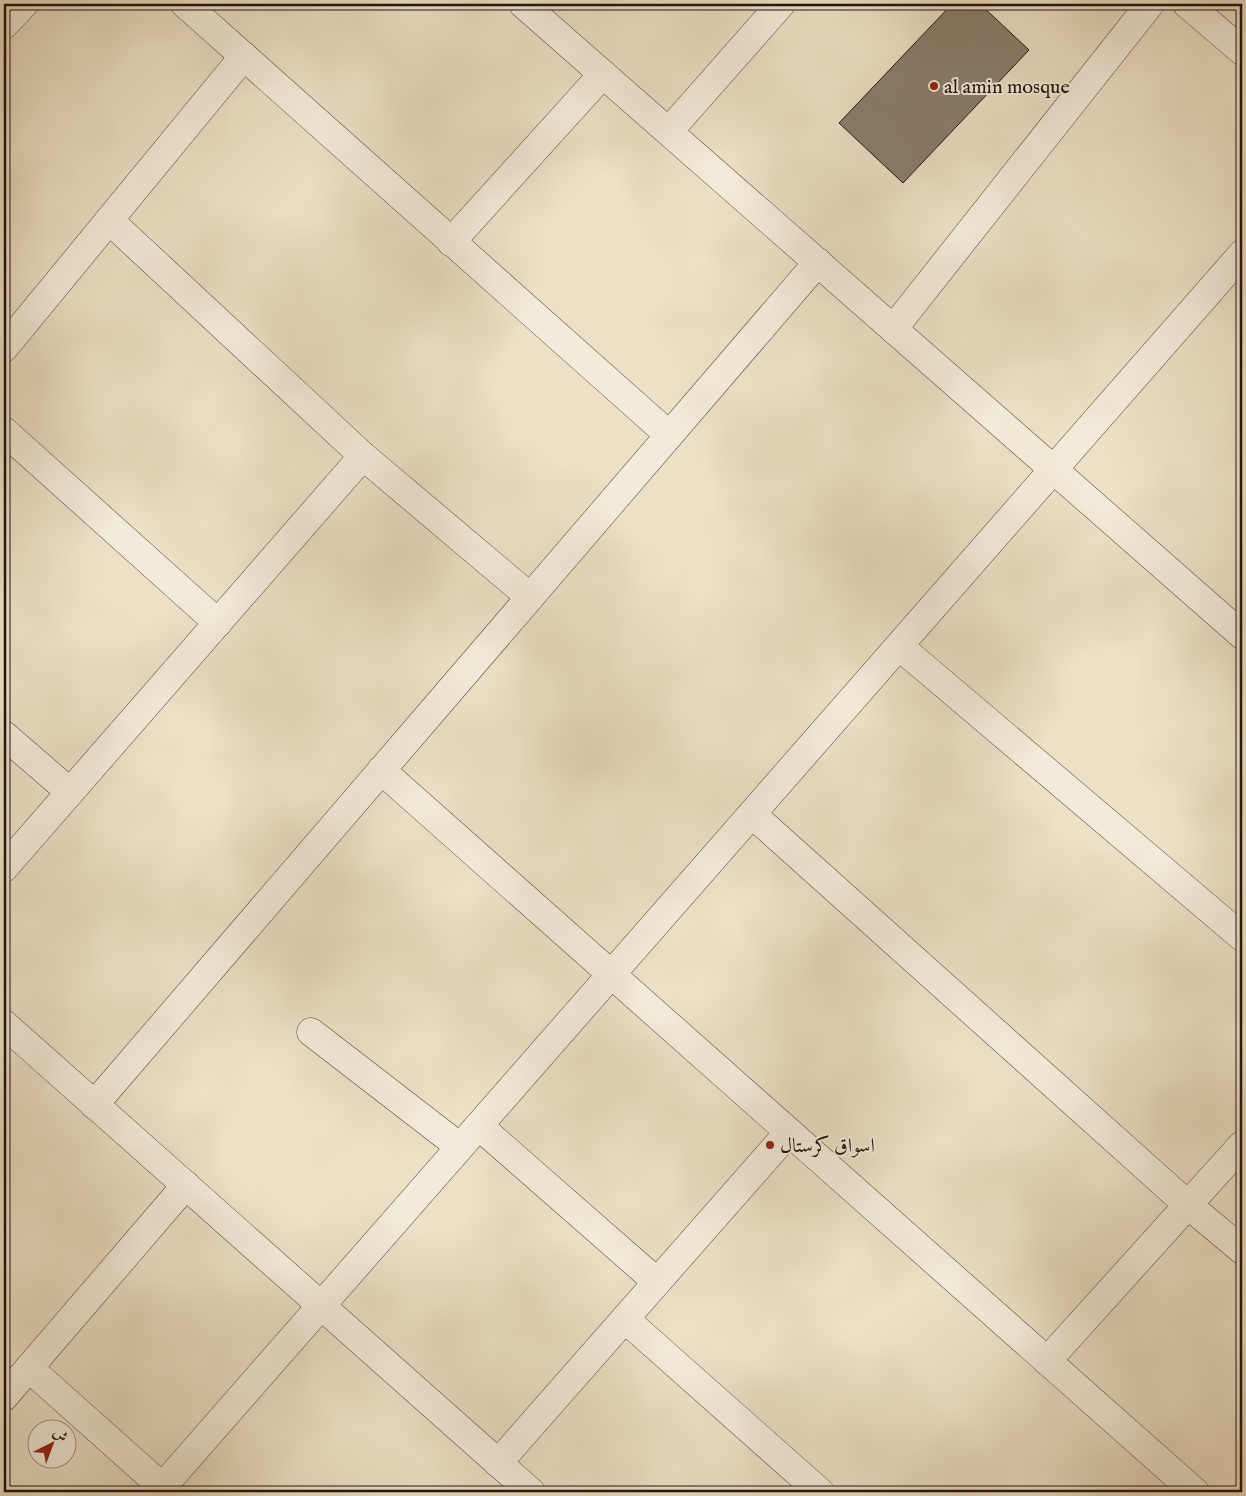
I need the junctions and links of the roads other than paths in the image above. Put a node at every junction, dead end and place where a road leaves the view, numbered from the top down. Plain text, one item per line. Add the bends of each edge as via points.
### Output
1 (24, 4) edge
2 (186, 4) edge
3 (523, 4) edge
4 (781, 4) edge
5 (1150, 4) edge
6 (1187, 4) edge
7 (4, 25) edge
8 (1242, 52) edge
9 (244, 56) junction
10 (603, 74) junction
11 (669, 131) junction
12 (109, 220) junction
13 (451, 242) junction
14 (1242, 254) edge
15 (818, 262) junction
16 (893, 329) junction
17 (4, 348) edge
18 (4, 431) edge
19 (669, 435) junction
20 (363, 456) junction
21 (1054, 470) junction
22 (530, 597) junction
23 (218, 623) junction
24 (1241, 631) edge
25 (899, 646) junction
26 (4, 735) edge
27 (381, 770) junction
28 (70, 792) junction
29 (752, 814) junction
30 (4, 868) edge
31 (1242, 937) edge
32 (611, 975) junction
33 (4, 1024) edge
34 (311, 1032) dead end
35 (94, 1105) junction
36 (479, 1126) junction
37 (789, 1132) junction
38 (1242, 1145) edge
39 (460, 1147) junction
40 (186, 1186) junction
41 (1188, 1205) junction
42 (1242, 1250) edge
43 (657, 1282) junction
44 (321, 1306) junction
45 (625, 1319) junction
46 (1047, 1361) junction
47 (29, 1368) junction
48 (4, 1397) edge
49 (498, 1463) junction
50 (163, 1490) edge
51 (531, 1492) edge
52 (820, 1492) edge
53 (1195, 1492) edge

1 - 7 street
2 - 9 street
3 - 10 street
4 - 11 street
5 - 16 street
6 - 8 street
9 - 12 street
9 - 13 street
10 - 11 street
10 - 13 street
11 - 15 street
12 - 17 street
12 - 20 street
13 - 19 street
14 - 21 street
15 - 16 street
15 - 19 street
16 - 21 street
18 - 23 street
19 - 22 street
20 - 22 street
20 - 23 street
21 - 24 street
21 - 25 street
22 - 27 street
23 - 28 street
25 - 29 street
25 - 31 street
26 - 28 street
27 - 32 street
27 - 35 street
28 - 30 street
29 - 32 street
29 - 41 street
32 - 36 street
32 - 37 street
33 - 35 street
34 - 39 street
35 - 40 street
36 - 39 street
36 - 43 street
37 - 43 street
37 - 46 street
38 - 41 street
39 - 44 street
40 - 44 street
40 - 47 street
41 - 42 street
41 - 46 street
43 - 45 street
44 - 49 street
44 - 50 street
45 - 49 street
45 - 52 street
46 - 53 street
47 - 48 street
47 - 50 street
49 - 51 street

